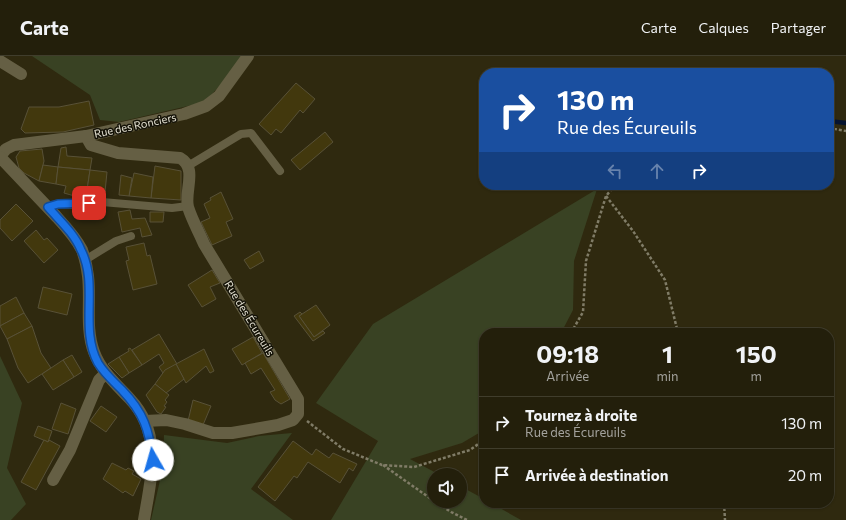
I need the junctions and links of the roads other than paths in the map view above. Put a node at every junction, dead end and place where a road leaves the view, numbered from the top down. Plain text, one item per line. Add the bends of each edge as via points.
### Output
1 (248, 56) edge
2 (0, 61) edge
3 (21, 74) dead end
4 (86, 136) junction
5 (0, 156) edge
6 (188, 166) junction
7 (280, 171) dead end
8 (188, 206) junction
9 (48, 207) junction
10 (131, 236) dead end
11 (85, 260) junction
12 (106, 374) junction
13 (145, 421) junction
14 (53, 480) dead end
15 (144, 520) edge

1 - 4 street, Rue des Ronciers via 219,96 206,106 184,114
2 - 3 street
4 - 5 street, Rue des Ronciers via 14,145
4 - 6 street via 91,145 118,153 180,158
5 - 9 street
6 - 7 lane via 241,134 251,132
6 - 8 street
8 - 9 lane via 172,208 102,202 58,204
8 - 13 street, Rue des Écureuils via 204,244 298,399 298,414 293,420 278,425 232,433 213,433 166,420
9 - 11 street via 74,238
10 - 11 lane via 116,241
11 - 12 street via 93,350
12 - 13 street via 132,401
12 - 14 street via 99,380 70,450
13 - 15 street via 153,460

